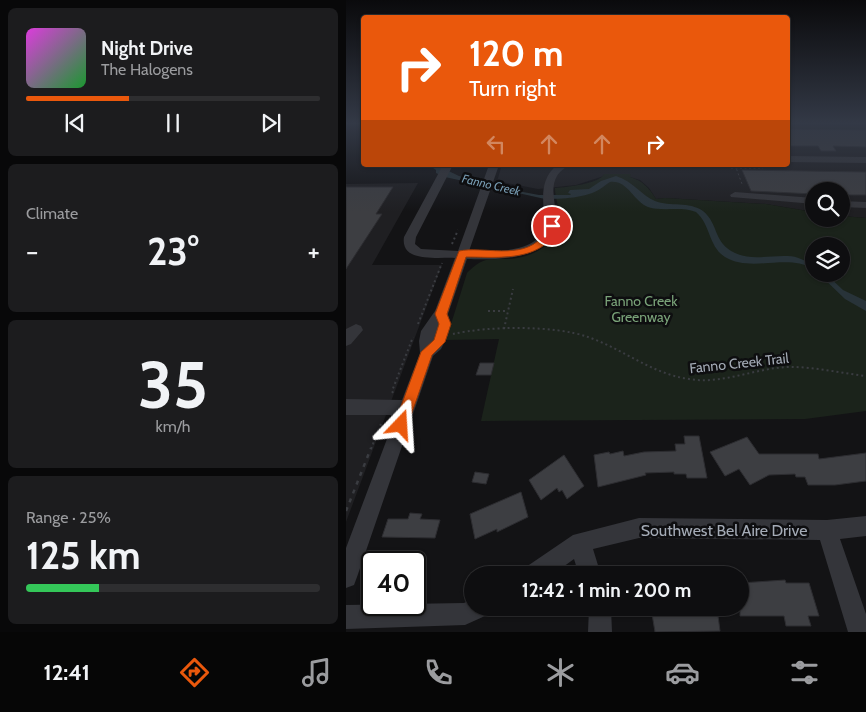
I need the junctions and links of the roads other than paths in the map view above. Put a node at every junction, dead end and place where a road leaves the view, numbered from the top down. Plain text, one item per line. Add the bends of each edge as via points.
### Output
1 (790, 159) edge
2 (866, 160) edge
3 (447, 167) edge
4 (493, 167) edge
5 (558, 167) edge
6 (735, 195) dead end
7 (805, 200) edge
8 (850, 205) edge
9 (866, 206) edge
10 (462, 254) junction
11 (346, 407) edge
12 (407, 408) junction
13 (866, 526) edge
14 (827, 530) junction
15 (580, 542) junction
16 (547, 566) edge
17 (587, 566) edge
18 (346, 577) edge
19 (464, 614) edge
20 (600, 616) edge
21 (346, 617) edge
22 (600, 632) edge
23 (860, 632) edge

1 - 2 street
3 - 10 street via 414,228 409,244 419,253
4 - 10 street
5 - 10 street via 548,186 552,226 544,240 516,253
6 - 7 street
8 - 9 street
10 - 12 street via 441,314 445,324 439,342 427,352
11 - 12 street
12 - 18 street
13 - 14 street, Southwest Bel Aire Drive
14 - 15 street, Southwest Bel Aire Drive via 639,528
14 - 23 street
15 - 16 street, Southwest Bel Aire Drive
15 - 17 street
19 - 21 street
20 - 22 street

